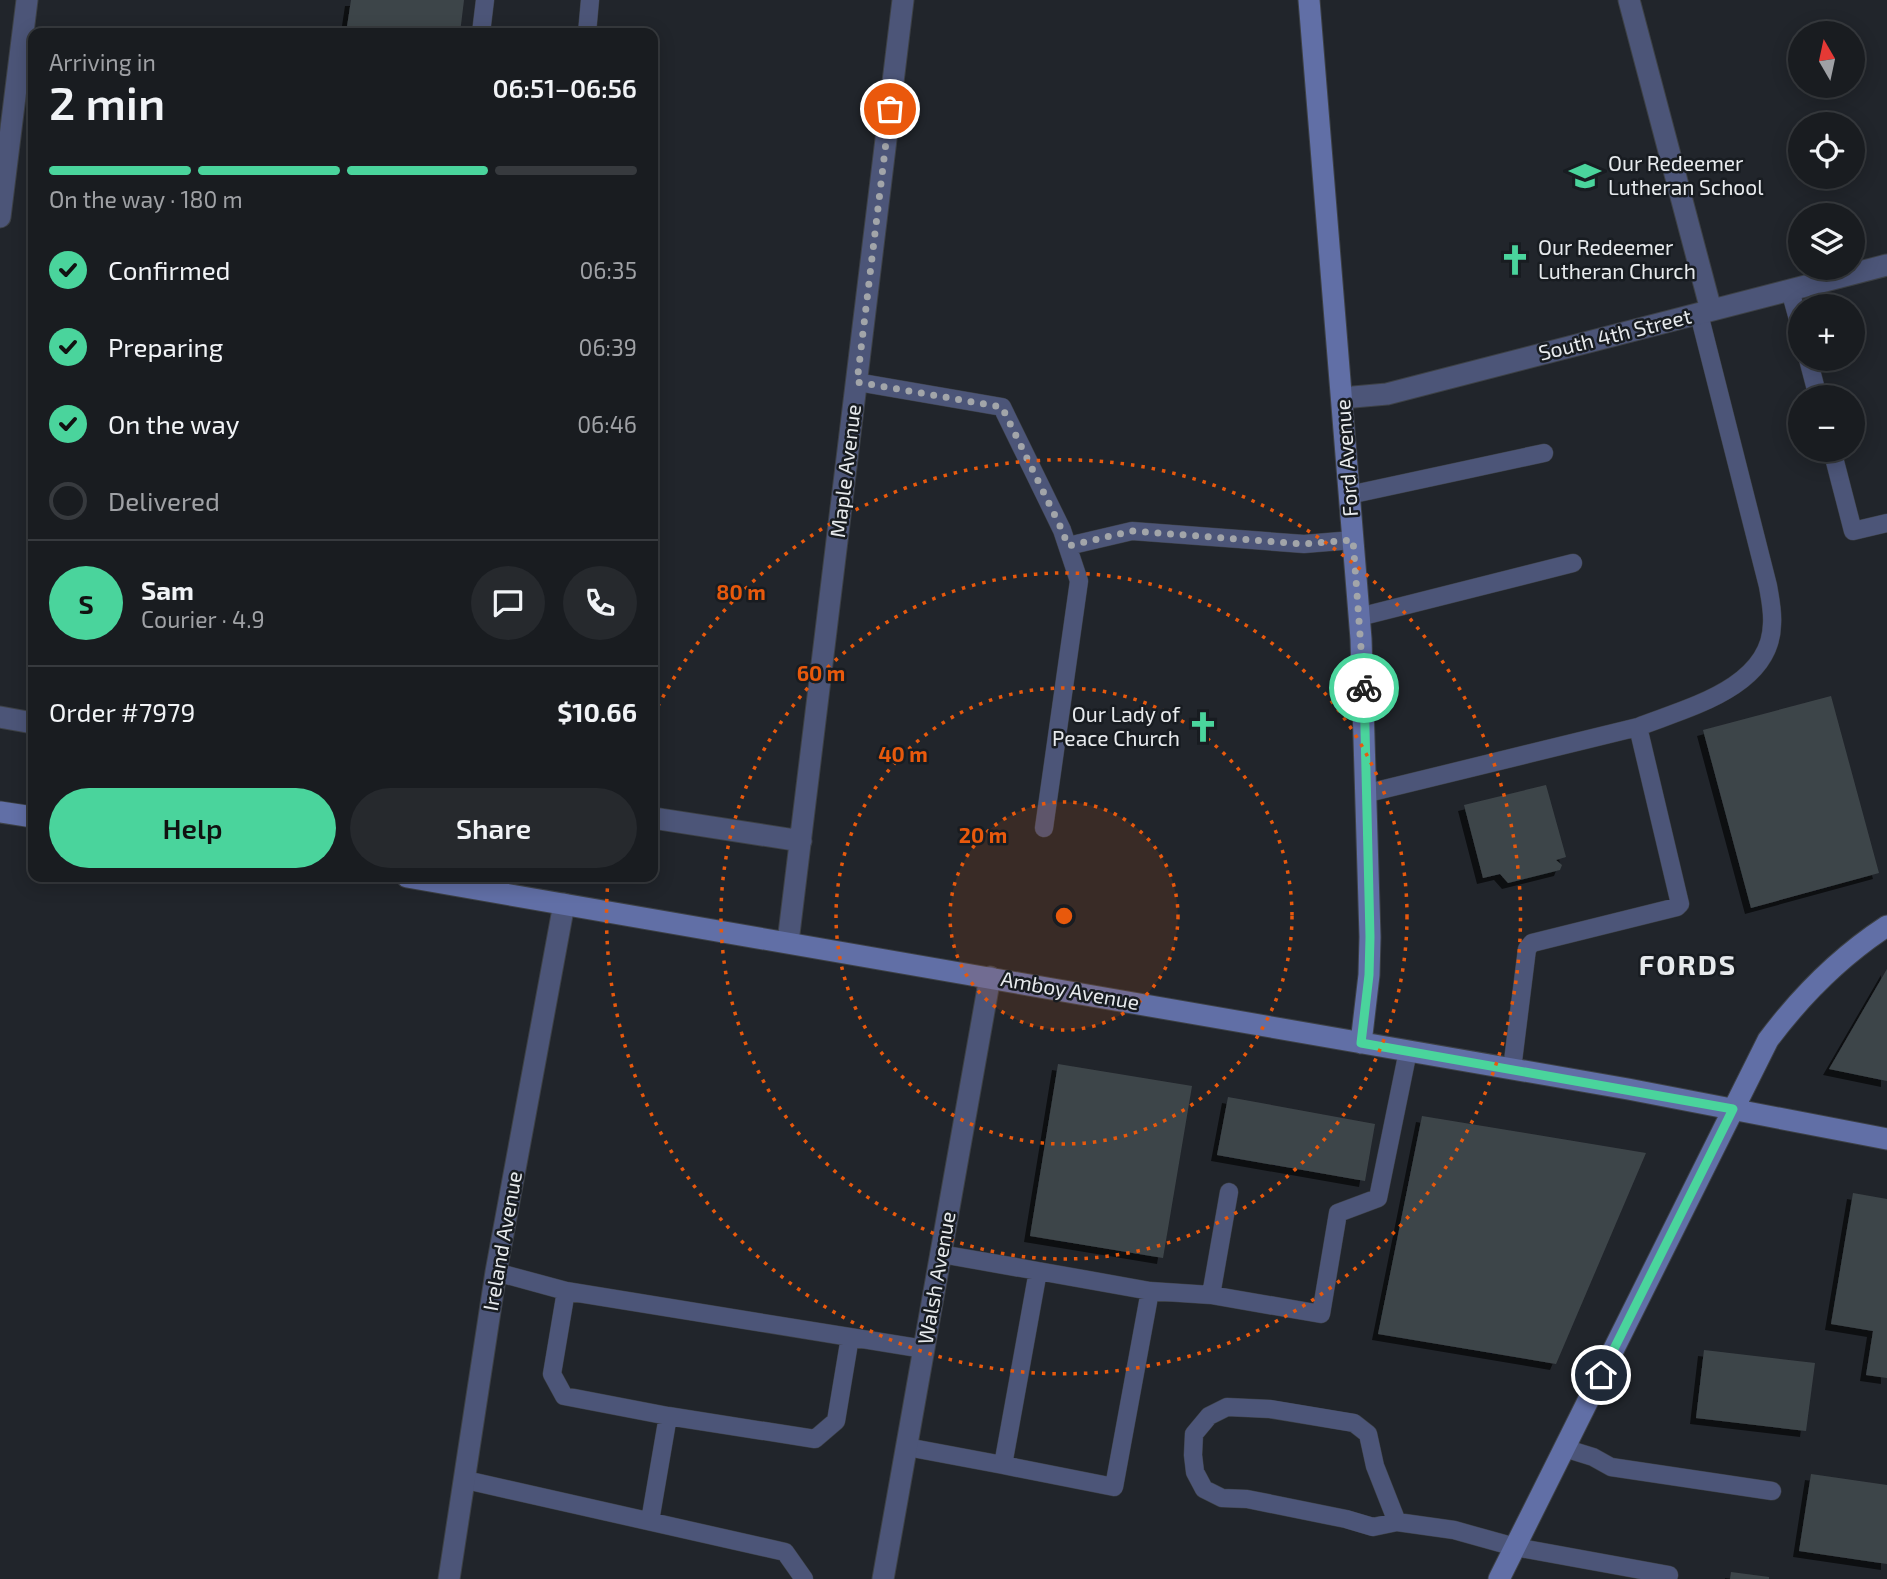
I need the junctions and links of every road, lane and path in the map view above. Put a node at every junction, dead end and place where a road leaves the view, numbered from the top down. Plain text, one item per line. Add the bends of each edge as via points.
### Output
1 (27, 0) edge
2 (485, 0) edge
3 (590, 0) edge
4 (903, 0) edge
5 (1310, 0) edge
6 (1629, 0) edge
7 (482, 28) edge
8 (587, 28) edge
9 (0, 217) edge
10 (1887, 265) edge
11 (1790, 290) junction
12 (1791, 294) edge
13 (1705, 312) junction
14 (857, 382) junction
15 (1342, 398) junction
16 (1544, 453) dead end
17 (1835, 462) edge
18 (1349, 495) junction
19 (1887, 523) edge
20 (1353, 540) junction
21 (1068, 546) junction
22 (1573, 563) dead end
23 (1359, 617) junction
24 (0, 718) edge
25 (28, 722) edge
26 (1638, 727) junction
27 (1368, 793) junction
28 (0, 812) edge
29 (28, 816) edge
30 (658, 819) edge
31 (1044, 828) dead end
32 (801, 841) junction
33 (436, 882) edge
34 (564, 904) junction
35 (1887, 926) edge
36 (788, 942) junction
37 (990, 977) junction
38 (1361, 1043) junction
39 (1408, 1051) junction
40 (1512, 1069) junction
41 (1733, 1109) junction
42 (1887, 1139) edge
43 (1228, 1192) dead end
44 (941, 1254) junction
45 (1038, 1271) junction
46 (496, 1272) junction
47 (566, 1291) junction
48 (1150, 1291) junction
49 (1210, 1295) junction
50 (850, 1338) junction
51 (924, 1349) junction
52 (668, 1416) junction
53 (907, 1447) junction
54 (1564, 1448) junction
55 (1003, 1465) junction
56 (466, 1480) junction
57 (1772, 1491) dead end
58 (650, 1521) junction
59 (1397, 1522) junction
60 (1515, 1547) junction
61 (1669, 1575) dead end
62 (449, 1579) edge
63 (804, 1579) edge
64 (883, 1579) edge
65 (1499, 1579) edge

1 - 9 street
2 - 7 lane
3 - 8 lane
4 - 14 street, Maple Avenue
5 - 15 street, Ford Avenue
6 - 13 street
10 - 11 street, South 4th Street
11 - 12 lane
11 - 13 street, South 4th Street
13 - 15 street, South 4th Street via 1387,394
13 - 26 lane via 1768,586 1773,627 1753,670 1729,691
14 - 21 lane via 1002,407
14 - 32 street, Maple Avenue
15 - 18 street, Ford Avenue
16 - 18 lane
17 - 19 lane via 1853,531
18 - 20 street, Ford Avenue
20 - 21 lane via 1304,544 1132,531
20 - 23 street, Ford Avenue
21 - 31 lane via 1079,581
22 - 23 lane
23 - 27 street, Ford Avenue
24 - 25 street
26 - 27 lane
26 - 40 lane via 1680,904 1532,943 1527,949
27 - 38 street, Ford Avenue via 1369,975
28 - 29 street
30 - 32 street
32 - 36 street, Maple Avenue
33 - 34 street, Amboy Avenue
34 - 36 street, Amboy Avenue
34 - 46 street, Ireland Avenue
35 - 41 street via 1826,974 1784,1018
36 - 37 street, Amboy Avenue
37 - 38 street, Amboy Avenue
37 - 44 street, Walsh Avenue
38 - 39 street, Amboy Avenue
39 - 40 street, Amboy Avenue
39 - 49 lane via 1378,1198 1338,1213 1321,1314
40 - 41 street, Amboy Avenue
41 - 42 street, Amboy Avenue
41 - 54 street
43 - 49 lane
44 - 45 lane
44 - 51 street, Walsh Avenue
45 - 48 lane
45 - 55 lane
46 - 47 lane
46 - 56 street, Ireland Avenue
47 - 50 lane
47 - 52 lane via 552,1374 564,1396
48 - 49 lane
48 - 55 lane via 1114,1487
50 - 51 lane
50 - 52 lane via 835,1421 815,1439
51 - 53 street, Walsh Avenue
52 - 58 lane
53 - 55 lane
53 - 64 street, Walsh Avenue
54 - 57 lane via 1611,1467
54 - 60 street
56 - 58 lane
56 - 62 street, Ireland Avenue
58 - 63 lane via 785,1552
59 - 59 lane via 1368,1434 1354,1423 1227,1407 1209,1416 1194,1434 1195,1472 1204,1489 1222,1497 1373,1527
59 - 60 lane via 1454,1530
60 - 61 lane
60 - 65 street

